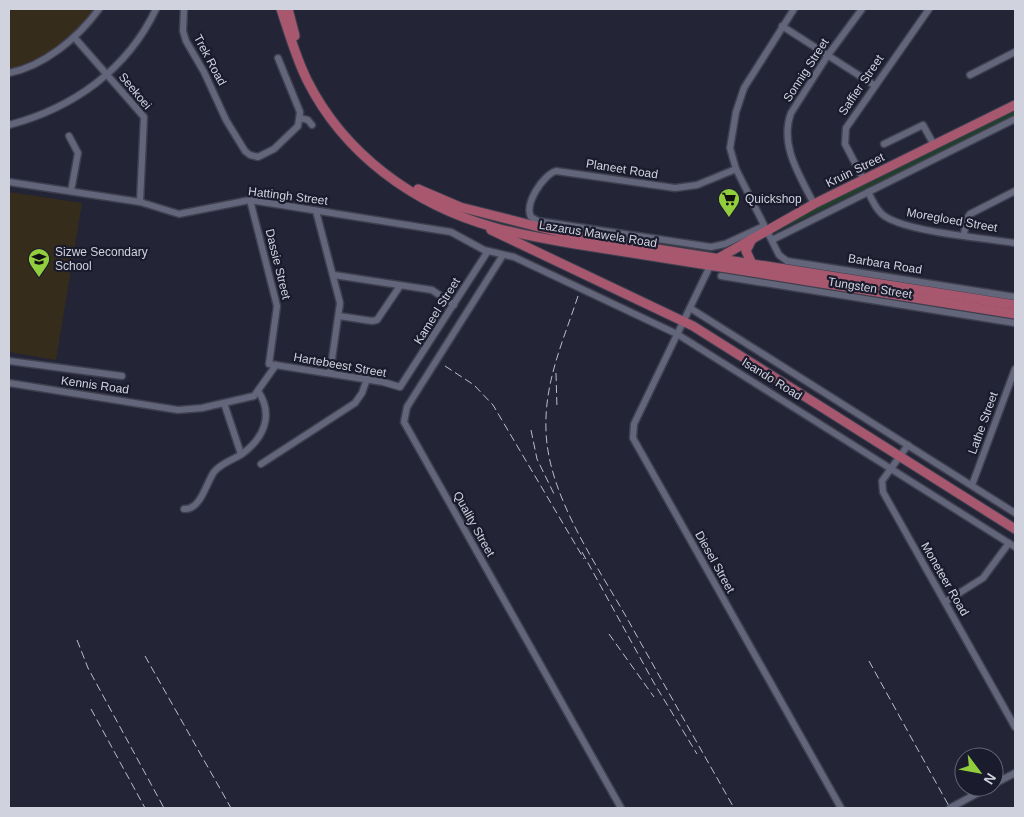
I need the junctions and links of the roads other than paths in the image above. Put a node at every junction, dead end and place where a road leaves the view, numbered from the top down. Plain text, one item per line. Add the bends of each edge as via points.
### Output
1 (98, 9) edge
2 (156, 9) edge
3 (184, 9) edge
4 (281, 9) edge
5 (288, 9) edge
6 (794, 9) edge
7 (862, 9) edge
8 (929, 9) edge
9 (782, 26) junction
10 (74, 37) junction
11 (1015, 52) edge
12 (828, 55) junction
13 (278, 58) dead end
14 (9, 73) edge
15 (107, 74) junction
16 (970, 75) dead end
17 (874, 85) junction
18 (1015, 104) edge
19 (300, 118) junction
20 (1015, 119) edge
21 (9, 124) edge
22 (312, 125) dead end
23 (69, 136) dead end
24 (884, 144) dead end
25 (934, 145) junction
26 (736, 169) junction
27 (864, 180) junction
28 (9, 182) edge
29 (71, 191) junction
30 (1015, 191) edge
31 (868, 192) junction
32 (250, 200) junction
33 (140, 202) junction
34 (814, 204) junction
35 (316, 211) junction
36 (481, 213) junction
37 (467, 218) junction
38 (768, 232) junction
39 (516, 233) junction
40 (964, 235) junction
41 (752, 239) junction
42 (1015, 243) edge
43 (488, 251) junction
44 (503, 255) junction
45 (546, 256) junction
46 (714, 261) junction
47 (752, 264) junction
48 (334, 274) junction
49 (721, 276) dead end
50 (400, 286) junction
51 (1015, 297) edge
52 (454, 305) junction
53 (1015, 305) edge
54 (690, 308) junction
55 (1015, 314) edge
56 (339, 316) junction
57 (684, 321) junction
58 (1015, 323) edge
59 (677, 334) junction
60 (9, 361) edge
61 (273, 364) junction
62 (1015, 369) edge
63 (330, 373) junction
64 (122, 376) dead end
65 (367, 379) junction
66 (9, 383) edge
67 (404, 384) joint
68 (258, 391) junction
69 (224, 404) junction
70 (908, 445) junction
71 (241, 454) junction
72 (901, 456) junction
73 (261, 464) dead end
74 (891, 470) junction
75 (972, 485) junction
76 (184, 510) dead end
77 (1015, 512) edge
78 (1015, 529) edge
79 (1009, 543) junction
80 (1015, 547) edge
81 (945, 602) junction
82 (1015, 724) edge
83 (1015, 772) edge
84 (1004, 778) edge
85 (970, 797) edge
86 (621, 808) edge
87 (841, 808) edge
88 (950, 808) edge

1 - 10 street
2 - 15 street via 136,43
3 - 19 street, Trek Road via 184,36 245,151 258,157 274,149 298,126
4 - 37 main road, Lazarus Mawela Road via 307,80 332,120 354,146 407,189
5 - 36 main road, Lazarus Mawela Road via 310,77 351,138 383,168 412,186
6 - 9 street, Barbara Road
7 - 12 street, Sonnig Street
8 - 17 street, Saffier Street
9 - 12 street
9 - 26 street, Barbara Road via 740,97 730,148
10 - 14 street via 40,61
10 - 15 street, Seekoei
11 - 16 street
12 - 17 street
12 - 34 street, Sonnig Street via 791,113 787,130 790,153
13 - 19 street
15 - 21 street via 86,92 58,108
15 - 33 street, Seekoei via 145,121
17 - 27 street, Saffier Street via 844,135 847,149
18 - 25 main road, Kruin Street
19 - 22 street
20 - 31 street, Kruin Street
23 - 29 street via 78,153
24 - 25 street via 923,125
25 - 27 main road, Kruin Street
26 - 38 street, Barbara Road
26 - 38 street, Planeet Road via 697,185 675,188 556,171 545,179 530,204 529,215 538,221 711,247
27 - 34 main road, Kruin Street
28 - 29 street, Hattingh Street
29 - 33 street, Hattingh Street
30 - 40 street via 970,214
31 - 38 street, Kruin Street
31 - 40 street, Moregloed Street via 878,211 891,220
32 - 33 street, Hattingh Street via 183,214
32 - 35 street, Hattingh Street
32 - 61 street, Dassie Street via 277,306
34 - 38 main road, Kruin Street
35 - 43 street, Hattingh Street via 451,232
35 - 48 street
36 - 39 main road
36 - 46 main road, Lazarus Mawela Road via 574,236
37 - 39 main road, Lazarus Mawela Road
37 - 45 main road, Isando Road
38 - 41 main road, Kruin Street
38 - 51 street, Barbara Road via 779,255 788,261
39 - 45 main road, Isando Road
39 - 46 main road, Lazarus Mawela Road
40 - 42 street, Moregloed Street
41 - 46 main road, Kruin Street
41 - 47 main road via 746,251
43 - 44 street, Hattingh Street
43 - 52 street, Kameel Street
44 - 59 street, Isando Road
44 - 86 street, Quality Street via 407,406 404,422
45 - 57 main road, Isando Road
46 - 47 main road, Lazarus Mawela Road
46 - 54 street
46 - 55 main road, Lazarus Mawela Road
47 - 53 main road, Lazarus Mawela Road
48 - 50 street
48 - 56 street via 340,303
49 - 58 street, Tungsten Street
50 - 52 street via 432,290
50 - 56 street via 375,321
52 - 67 street, Kameel Street
54 - 57 street
54 - 70 street, Isando Road
56 - 63 street
57 - 59 street, Diesel Street
57 - 72 main road, Isando Road
59 - 74 street, Isando Road
59 - 87 street, Diesel Street via 634,424 633,438
60 - 64 street
61 - 63 street, Hartebeest Street
61 - 68 street
62 - 75 street, Lathe Street
63 - 65 street, Hartebeest Street
65 - 67 street, Hartebeest Street via 398,388
65 - 73 street via 355,403
66 - 69 street, Kennis Road via 178,410
68 - 69 street, Kennis Road via 248,398
68 - 71 street via 264,403 266,425 252,446
69 - 71 street
70 - 72 street, Moneteer Road
70 - 75 street, Isando Road
71 - 76 street via 218,468 197,503
72 - 74 street, Moneteer Road
72 - 78 main road, Isando Road
74 - 79 street, Isando Road
74 - 81 street, Moneteer Road via 882,481 883,492
75 - 77 street, Isando Road
79 - 80 street, Isando Road
79 - 81 street via 983,578
81 - 82 street, Moneteer Road
83 - 84 street
85 - 88 street

